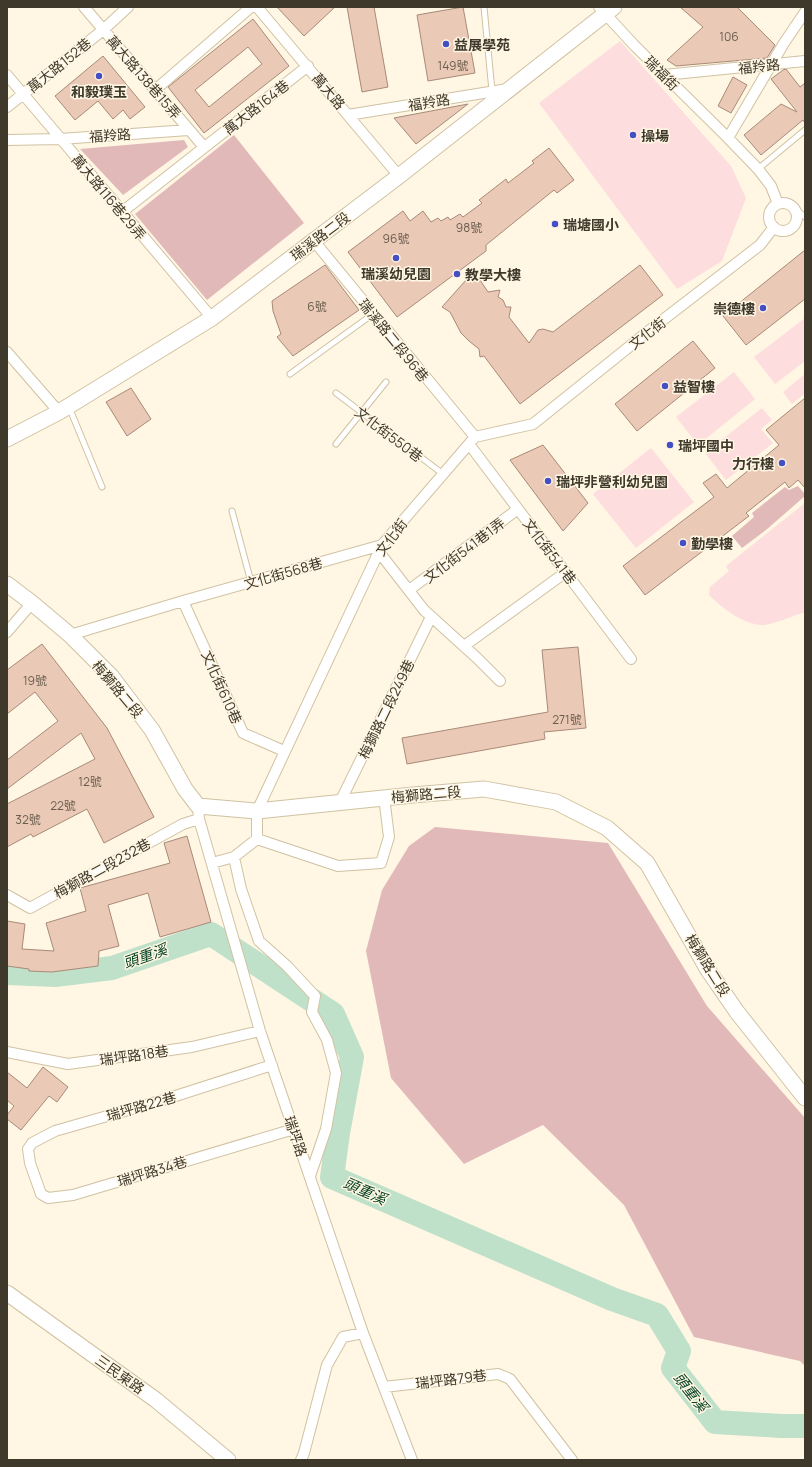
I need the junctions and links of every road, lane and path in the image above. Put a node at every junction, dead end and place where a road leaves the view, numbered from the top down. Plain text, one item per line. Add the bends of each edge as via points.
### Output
1 (84, 7) edge
2 (128, 7) edge
3 (251, 7) edge
4 (257, 7) edge
5 (484, 7) edge
6 (606, 10) edge
7 (805, 12) edge
8 (103, 30) junction
9 (805, 61) edge
10 (771, 65) junction
11 (308, 66) junction
12 (7, 75) edge
13 (664, 75) junction
14 (510, 89) junction
15 (154, 90) junction
16 (492, 91) junction
17 (23, 95) junction
18 (7, 107) edge
19 (348, 115) junction
20 (189, 130) junction
21 (805, 130) edge
22 (728, 138) junction
23 (60, 139) junction
24 (7, 140) edge
25 (204, 147) junction
26 (758, 169) junction
27 (399, 176) junction
28 (778, 204) junction
29 (794, 208) junction
30 (122, 212) junction
31 (805, 217) edge
32 (774, 227) junction
33 (314, 241) junction
34 (373, 314) junction
35 (212, 318) junction
36 (7, 352) edge
37 (290, 374) dead end
38 (386, 382) dead end
39 (336, 393) dead end
40 (64, 409) junction
41 (362, 413) junction
42 (7, 439) edge
43 (472, 441) junction
44 (336, 444) dead end
45 (443, 474) junction
46 (102, 487) dead end
47 (518, 509) junction
48 (232, 511) dead end
49 (380, 549) junction
50 (566, 572) junction
51 (251, 582) junction
52 (7, 584) edge
53 (409, 590) junction
54 (183, 601) junction
55 (32, 603) junction
56 (431, 617) junction
57 (7, 632) edge
58 (70, 635) junction
59 (464, 646) junction
60 (631, 658) dead end
61 (500, 681) dead end
62 (284, 751) junction
63 (384, 798) junction
64 (340, 802) junction
65 (257, 811) junction
66 (198, 812) junction
67 (257, 839) junction
68 (234, 857) junction
69 (212, 863) junction
70 (7, 895) edge
71 (260, 1031) junction
72 (7, 1052) edge
73 (272, 1065) junction
74 (805, 1098) edge
75 (294, 1129) junction
76 (30, 1163) joint
77 (310, 1176) junction
78 (7, 1293) edge
79 (363, 1333) junction
80 (384, 1387) junction
81 (228, 1460) edge
82 (301, 1460) edge
83 (412, 1460) edge
84 (572, 1460) edge

1 - 8 street, 萬大路138巷15弄
2 - 8 street, 萬大路152巷
3 - 15 street
4 - 11 street, 萬大路
5 - 16 lane
6 - 13 street, 瑞福街
6 - 14 street, 瑞溪路二段
7 - 10 street
8 - 15 street, 萬大路138巷15弄
8 - 17 street, 萬大路152巷
9 - 10 street, 福羚路
10 - 13 street, 福羚路
10 - 22 street
11 - 19 street, 萬大路
11 - 25 street, 萬大路164巷
12 - 17 street, 萬大路116巷29弄
13 - 22 street, 瑞福街
14 - 16 street, 福羚路
14 - 27 street, 瑞溪路二段
15 - 20 street, 萬大路138巷15弄
16 - 19 street, 福羚路
17 - 18 street, 萬大路152巷
17 - 23 street, 萬大路116巷29弄
19 - 27 street, 萬大路
20 - 23 street, 福羚路
20 - 25 street, 萬大路138巷15弄
21 - 26 lane
22 - 26 street
23 - 24 street, 福羚路
23 - 30 street, 萬大路116巷29弄
25 - 30 street, 萬大路164巷
26 - 28 street via 771,186
27 - 33 street, 瑞溪路二段
28 - 29 street via 787,203
28 - 32 street via 769,214
29 - 31 lane
29 - 32 street via 797,221 791,228 782,231
30 - 35 street, 萬大路116巷29弄
32 - 43 street, 文化街 via 760,245 533,424
33 - 34 street, 瑞溪路二段96巷
33 - 35 street, 瑞溪路二段
34 - 37 lane
34 - 43 street, 瑞溪路二段96巷
35 - 40 street, 瑞溪路二段
36 - 40 street
38 - 41 lane
39 - 41 lane, 文化街550巷
40 - 42 street, 瑞溪路二段
40 - 46 lane
41 - 44 lane
41 - 45 lane, 文化街550巷
43 - 45 street, 文化街
43 - 47 street, 文化街541巷
45 - 49 street, 文化街
47 - 50 street, 文化街541巷
47 - 53 street, 文化街541巷1弄
48 - 51 lane
49 - 51 street, 文化街568巷
49 - 53 street
49 - 62 street, 文化街
50 - 59 street
50 - 60 street, 文化街541巷
51 - 54 street, 文化街568巷
52 - 55 street, 梅獅路二段
53 - 56 street
54 - 58 street, 文化街568巷
54 - 62 street, 文化街610巷 via 243,733
55 - 57 street
55 - 58 street, 梅獅路二段
56 - 59 street
56 - 64 street, 梅獅路二段249巷
58 - 66 street, 梅獅路二段 via 112,677 152,730
59 - 61 street
62 - 65 street, 文化街
63 - 64 street, 梅獅路二段
63 - 67 street via 389,837 381,864 338,866
63 - 74 street, 梅獅路二段 via 484,789 556,802 607,828 647,863 708,970 737,1012
64 - 65 street, 梅獅路二段
65 - 66 street, 梅獅路二段
65 - 67 street
66 - 69 street, 瑞坪路
66 - 70 street, 梅獅路二段232巷 via 183,824 30,908
67 - 68 street
68 - 69 street
68 - 77 street via 241,889 259,941 315,996 312,1012 327,1040 336,1073 326,1129
69 - 71 street, 瑞坪路
71 - 72 street, 瑞坪路18巷 via 192,1047 68,1064
71 - 73 street, 瑞坪路
73 - 75 street, 瑞坪路
73 - 76 street, 瑞坪路22巷 via 55,1131 32,1143 28,1149
75 - 76 street, 瑞坪路34巷 via 67,1195 48,1198 41,1194
75 - 77 street, 瑞坪路
77 - 79 street, 瑞坪路
78 - 81 street, 三民東路 via 156,1400
79 - 80 street, 瑞坪路
79 - 82 street via 343,1337 327,1365
80 - 83 street, 瑞坪路
80 - 84 street, 瑞坪路79巷 via 498,1374 510,1379

